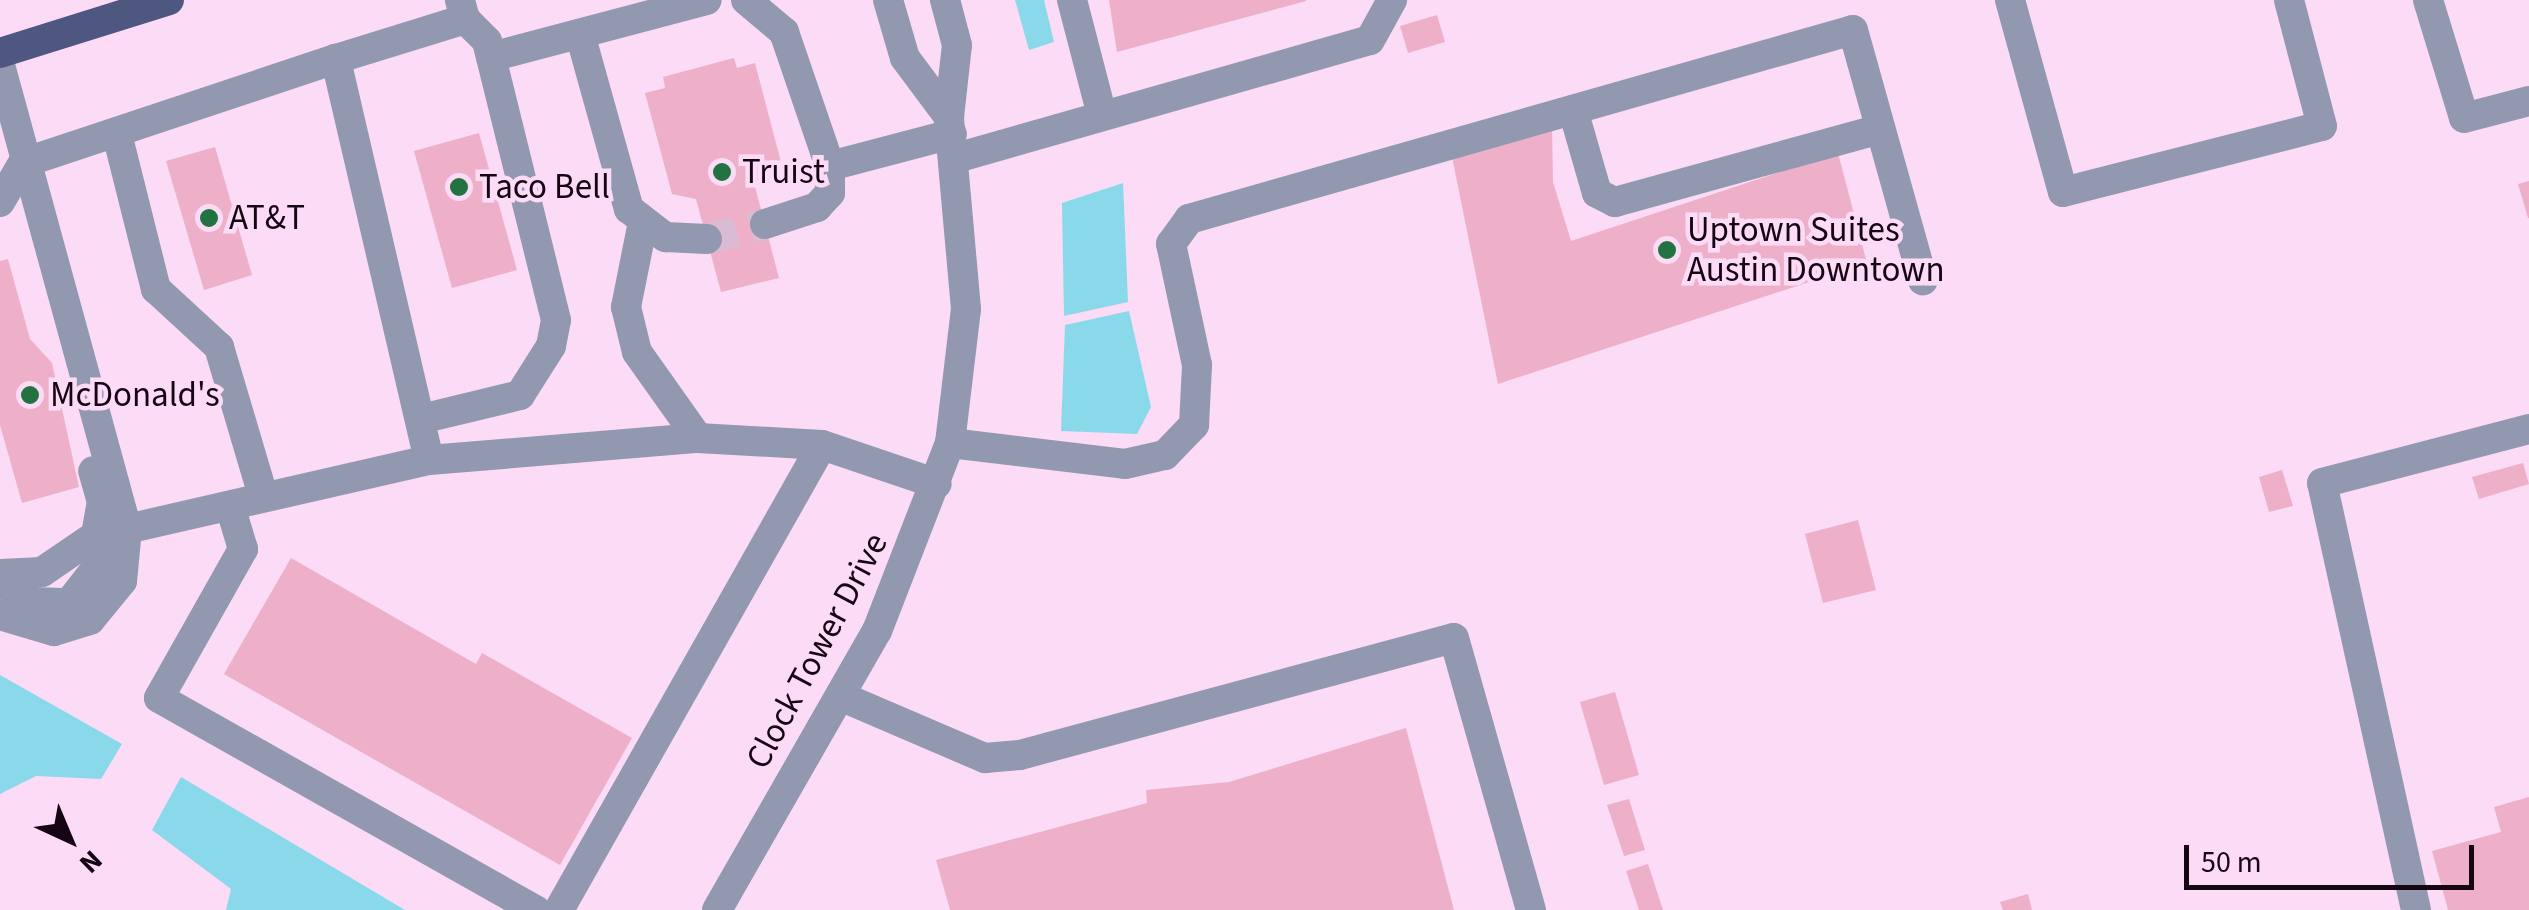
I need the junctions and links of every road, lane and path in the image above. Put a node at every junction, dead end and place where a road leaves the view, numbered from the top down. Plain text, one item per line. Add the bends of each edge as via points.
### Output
1 (170, 0) edge
2 (707, 0) edge
3 (746, 0) edge
4 (888, 0) edge
5 (945, 0) edge
6 (1072, 0) edge
7 (1392, 0) edge
8 (2010, 0) edge
9 (2290, 0) edge
10 (2428, 0) edge
11 (462, 10) edge
12 (580, 34) junction
13 (0, 53) edge
14 (336, 58) junction
15 (492, 58) junction
16 (0, 65) edge
17 (2529, 101) edge
18 (1573, 110) junction
19 (1102, 115) junction
20 (1880, 129) junction
21 (952, 137) junction
22 (118, 138) junction
23 (23, 163) junction
24 (830, 166) junction
25 (0, 202) edge
26 (765, 224) tunnel mouth
27 (642, 228) junction
28 (707, 240) tunnel mouth
29 (1923, 280) dead end
30 (421, 418) junction
31 (2529, 429) edge
32 (698, 438) junction
33 (950, 443) junction
34 (822, 445) junction
35 (429, 460) junction
36 (936, 484) junction
37 (263, 496) junction
38 (102, 502) junction
39 (230, 506) junction
40 (127, 529) junction
41 (0, 574) edge
42 (0, 582) edge
43 (0, 614) edge
44 (840, 696) junction
45 (720, 909) edge
46 (536, 910) edge
47 (559, 910) edge
48 (1530, 910) edge
49 (2416, 910) edge

1 - 13 main road
2 - 12 street
3 - 24 street via 784,32
4 - 21 street via 905,58
5 - 21 street, Clock Tower Drive via 958,45
6 - 19 street
7 - 19 street via 1370,40
8 - 9 street via 2063,192 2322,126
10 - 17 street via 2464,118
11 - 14 street
11 - 15 street
12 - 15 street
12 - 27 street via 628,209
14 - 22 street via 242,85
14 - 30 street
15 - 30 street via 555,300 551,346 520,395
16 - 23 street
18 - 20 street via 1597,193 1616,202
18 - 20 street via 1853,30
18 - 33 street via 1189,218 1171,244 1197,365 1194,425 1165,455 1124,464
19 - 21 street
20 - 29 street
21 - 24 street
21 - 33 street, Clock Tower Drive via 966,310
22 - 23 street
22 - 37 street via 156,289 219,347
23 - 25 street
23 - 38 street via 25,228
23 - 40 street
24 - 26 street via 830,193 817,207
27 - 28 street
27 - 32 street via 626,307 637,352
30 - 35 street
31 - 49 street via 2322,483
32 - 34 street
32 - 35 street
33 - 36 street, Clock Tower Drive
34 - 36 street
34 - 47 street
35 - 37 street
36 - 44 street, Clock Tower Drive via 916,547
37 - 39 street
38 - 41 street via 96,535 68,560
38 - 42 street via 102,561 87,590 53,605
39 - 40 street
39 - 46 street via 244,549 159,698
40 - 43 street via 122,581 90,620 54,631
44 - 45 street, Clock Tower Drive
44 - 48 street via 986,758 1020,756 1454,638

